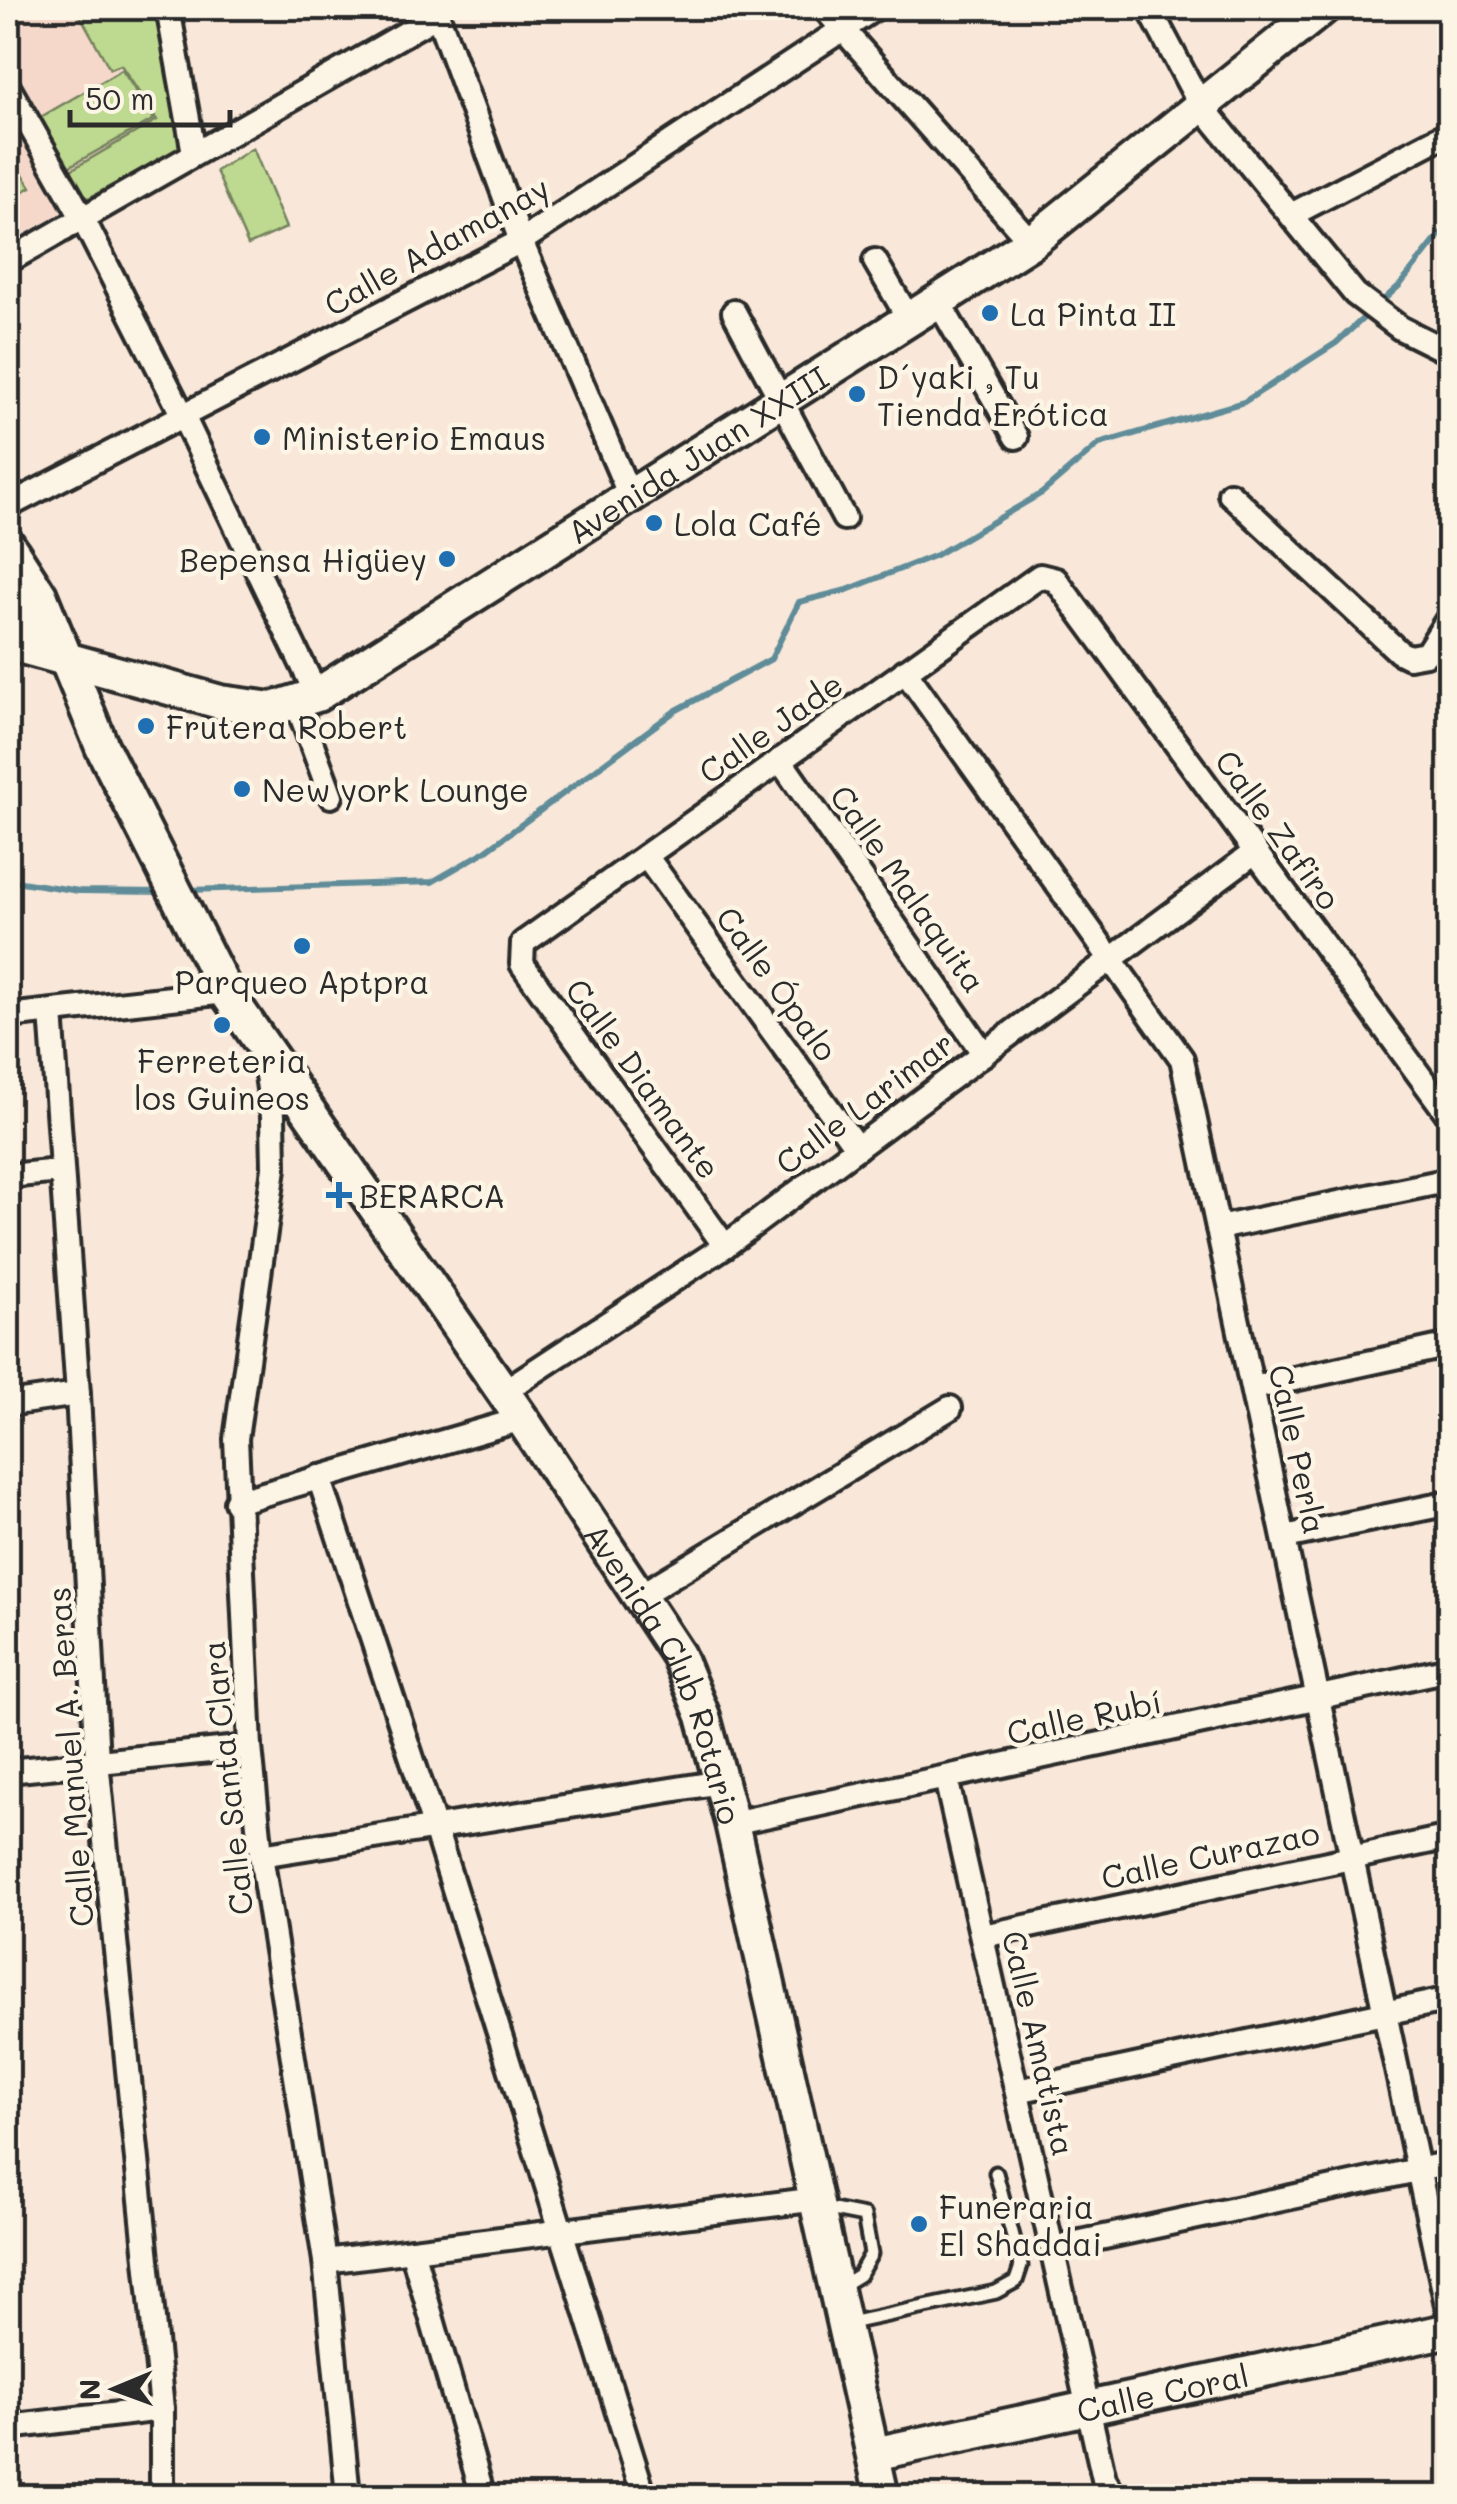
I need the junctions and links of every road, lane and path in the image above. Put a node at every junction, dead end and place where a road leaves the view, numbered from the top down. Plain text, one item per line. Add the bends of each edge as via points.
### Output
1 (168, 8) edge
2 (824, 8) edge
3 (876, 8) edge
4 (1148, 8) edge
5 (1323, 8) edge
6 (436, 12) edge
7 (844, 30) junction
8 (8, 86) edge
9 (1200, 104) junction
10 (16, 123) edge
11 (1450, 132) edge
12 (194, 153) junction
13 (1293, 214) junction
14 (83, 218) junction
15 (522, 242) junction
16 (1031, 242) junction
17 (8, 260) edge
18 (875, 262) dead end
19 (938, 301) junction
20 (734, 312) dead end
21 (909, 319) junction
22 (1450, 354) edge
23 (780, 402) junction
24 (183, 416) junction
25 (1016, 437) dead end
26 (1230, 494) dead end
27 (630, 496) junction
28 (8, 506) edge
29 (844, 518) dead end
30 (8, 545) edge
31 (1056, 580) joint
32 (8, 590) edge
33 (1450, 616) edge
34 (8, 643) edge
35 (65, 661) junction
36 (906, 671) junction
37 (306, 698) junction
38 (780, 760) junction
39 (331, 796) dead end
40 (1256, 852) junction
41 (646, 856) junction
42 (523, 943) joint
43 (1113, 959) junction
44 (226, 992) junction
45 (52, 1012) junction
46 (8, 1016) edge
47 (264, 1051) junction
48 (984, 1054) junction
49 (1450, 1117) edge
50 (857, 1148) junction
51 (60, 1171) junction
52 (8, 1176) edge
53 (1450, 1180) edge
54 (1218, 1228) junction
55 (726, 1246) junction
56 (1450, 1345) edge
57 (1253, 1388) junction
58 (503, 1392) junction
59 (78, 1394) junction
60 (8, 1404) edge
61 (950, 1408) dead end
62 (522, 1419) junction
63 (318, 1478) junction
64 (236, 1502) junction
65 (1450, 1502) edge
66 (1285, 1536) junction
67 (640, 1596) junction
68 (1450, 1668) edge
69 (1320, 1699) junction
70 (250, 1746) junction
71 (97, 1761) junction
72 (8, 1771) edge
73 (946, 1778) junction
74 (721, 1782) junction
75 (732, 1823) junction
76 (435, 1828) junction
77 (1450, 1836) edge
78 (261, 1855) junction
79 (1354, 1856) junction
80 (983, 1936) junction
81 (1450, 1999) edge
82 (1387, 2012) junction
83 (1017, 2092) junction
84 (1450, 2163) edge
85 (1418, 2170) junction
86 (996, 2173) dead end
87 (819, 2203) junction
88 (561, 2232) junction
89 (1053, 2248) junction
90 (412, 2250) junction
91 (326, 2261) junction
92 (1450, 2320) edge
93 (845, 2324) junction
94 (1450, 2330) edge
95 (162, 2409) junction
96 (1088, 2410) junction
97 (8, 2427) edge
98 (874, 2454) junction
99 (162, 2496) edge
100 (348, 2496) edge
101 (483, 2496) edge
102 (644, 2496) edge
103 (882, 2496) edge
104 (1114, 2496) edge

1 - 12 street
2 - 7 street
3 - 7 street, Calle Adamanay
4 - 9 street
5 - 9 main road, Avenida Juan XXIII
6 - 12 street
6 - 15 street
7 - 15 street, Calle Adamanay
7 - 16 street
8 - 10 street
9 - 13 street
9 - 16 main road, Avenida Juan XXIII
10 - 14 street
11 - 13 street
12 - 14 street
13 - 22 street via 1354,294
14 - 17 street
14 - 24 street
15 - 24 street, Calle Adamanay
15 - 27 street
16 - 19 main road, Avenida Juan XXIII
18 - 21 street
19 - 21 main road, Avenida Juan XXIII
19 - 25 street
20 - 23 street
21 - 23 main road, Avenida Juan XXIII
23 - 27 main road, Avenida Juan XXIII
23 - 29 street
24 - 28 street, Calle Adamanay
24 - 37 street
26 - 33 street via 1399,652 1426,654
27 - 37 main road, Avenida Juan XXIII
30 - 35 main road via 40,595
31 - 36 street, Calle Jade via 1034,578
31 - 40 street, Calle Zafiro
32 - 35 main road
34 - 35 main road, Avenida Juan XXIII
35 - 37 main road, Avenida Juan XXIII via 220,702 272,708
35 - 44 main road, Avenida Club Rotario
36 - 38 street, Calle Jade
36 - 43 street, Calle Perla
37 - 39 street
38 - 41 street, Calle Jade
38 - 48 street, Calle Malaquita
40 - 43 street, Calle Larimar
40 - 49 street, Calle Zafiro
41 - 42 street, Calle Jade
41 - 50 street, Calle Ópalo
42 - 55 street, Calle Diamante via 522,964
43 - 48 street, Calle Larimar
43 - 54 street, Calle Perla via 1182,1059
44 - 45 street
44 - 47 main road, Avenida Club Rotario
45 - 46 street
45 - 51 street, Calle Manuel A. Beras
47 - 58 main road, Avenida Club Rotario
47 - 64 street, Calle Santa Clara via 274,1168 240,1406
48 - 50 street, Calle Larimar
50 - 55 street, Calle Larimar
51 - 52 street
51 - 59 street, Calle Manuel A. Beras
53 - 54 street
54 - 57 street, Calle Perla
55 - 58 street, Calle Larimar
56 - 57 street
57 - 66 street, Calle Perla
58 - 62 main road, Avenida Club Rotario
59 - 60 street
59 - 71 street, Calle Manuel A. Beras
61 - 67 street
62 - 63 street
62 - 67 main road, Avenida Club Rotario
63 - 64 street
63 - 76 street
64 - 70 street, Calle Santa Clara
65 - 66 street
66 - 69 street, Calle Perla
67 - 74 main road, Avenida Club Rotario via 678,1655
68 - 69 street, Calle Rubí
69 - 73 street, Calle Rubí
69 - 79 street, Calle Perla
70 - 71 street
70 - 78 street, Calle Santa Clara
71 - 72 street
71 - 95 street, Calle Manuel A. Beras
73 - 75 street, Calle Rubí
73 - 80 street, Calle Amatista
74 - 75 main road, Avenida Club Rotario
74 - 76 street
75 - 87 main road, Avenida Club Rotario
76 - 78 street
76 - 88 street
77 - 79 street, Calle Curazao
78 - 91 street, Calle Santa Clara
79 - 80 street, Calle Curazao
79 - 82 street, Calle Perla
80 - 83 street, Calle Amatista
81 - 82 street
82 - 83 street
82 - 85 street, Calle Perla
83 - 89 street, Calle Amatista
84 - 85 street
85 - 89 street
85 - 92 street, Calle Perla
86 - 93 lane via 1022,2266 1016,2282
87 - 88 street
87 - 93 main road, Avenida Club Rotario
88 - 90 street
88 - 102 street
89 - 96 street, Calle Amatista
90 - 91 street
90 - 101 street
91 - 100 street, Calle Santa Clara
93 - 98 main road, Avenida Club Rotario
94 - 96 main road, Calle Coral
95 - 97 street
95 - 99 street, Calle Manuel A. Beras
96 - 98 main road, Calle Coral
96 - 104 street, Calle Amatista
98 - 103 main road, Avenida Club Rotario

